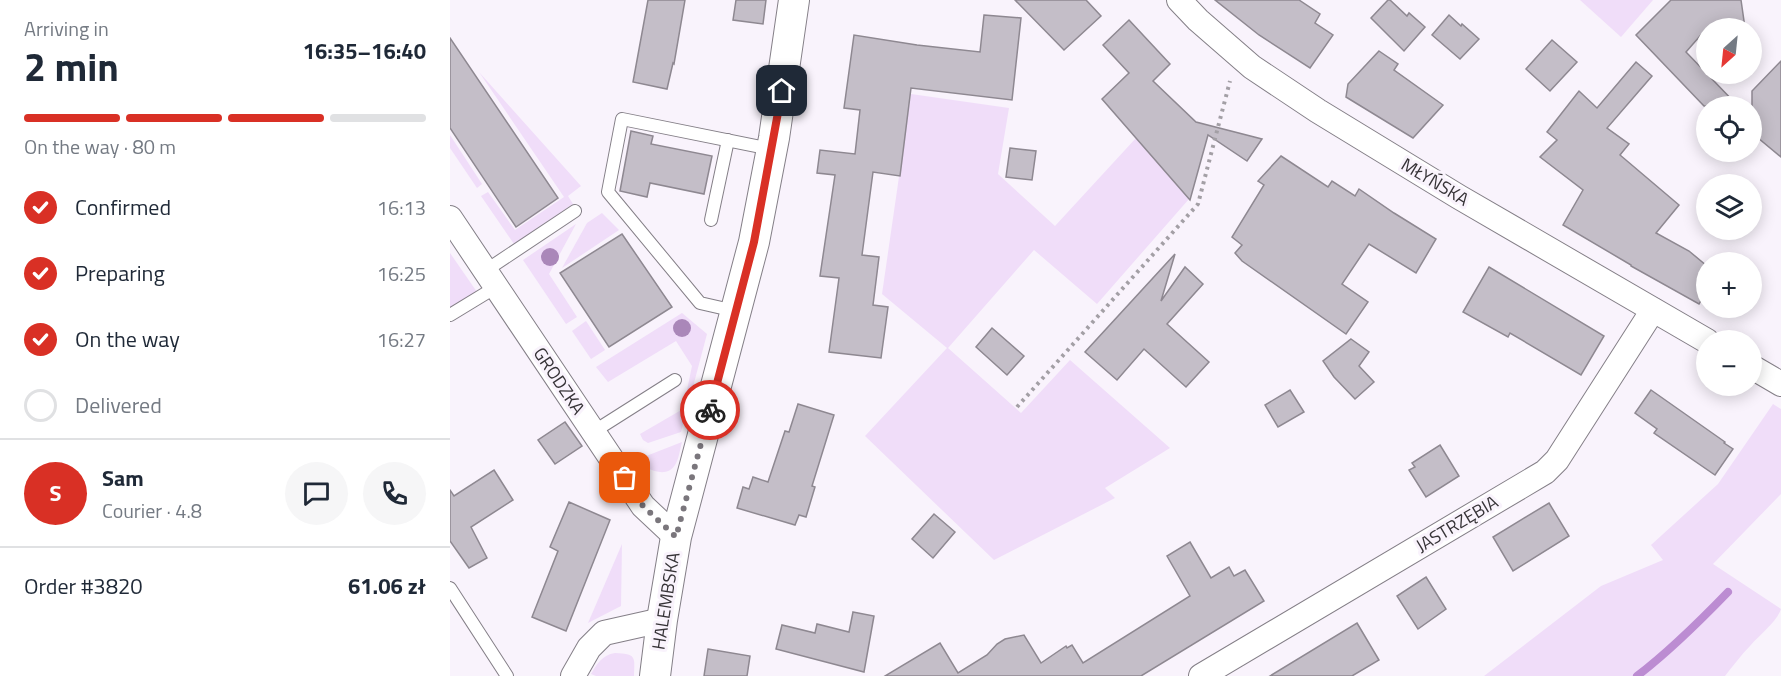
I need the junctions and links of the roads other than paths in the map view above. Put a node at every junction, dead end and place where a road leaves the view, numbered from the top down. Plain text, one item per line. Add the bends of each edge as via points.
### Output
1 (794, 0) edge
2 (1179, 0) edge
3 (728, 140) junction
4 (772, 149) junction
5 (575, 211) dead end
6 (450, 218) edge
7 (711, 220) dead end
8 (491, 279) junction
9 (1653, 310) junction
10 (736, 311) junction
11 (450, 315) edge
12 (1696, 335) edge
13 (1762, 373) edge
14 (675, 380) dead end
15 (1781, 384) edge
16 (593, 432) junction
17 (676, 537) junction
18 (450, 588) edge
19 (662, 620) junction
20 (507, 676) edge
21 (573, 676) edge
22 (655, 676) edge
23 (1201, 676) edge

1 - 4 street, HALEMBSKA
2 - 9 street, MŁYŃSKA via 1252,67 1373,146
3 - 4 lane
3 - 7 lane
3 - 10 lane via 622,119 608,192 700,303
4 - 10 street, HALEMBSKA
5 - 8 lane
6 - 8 street, GRODZKA
8 - 11 lane
8 - 16 street, GRODZKA
9 - 12 street, MŁYŃSKA
9 - 23 street, JASTRZĘBIA via 1557,460 1545,472
10 - 17 street, HALEMBSKA
13 - 15 street
14 - 16 lane
16 - 17 street, GRODZKA via 643,506
17 - 19 street, HALEMBSKA
18 - 20 lane
19 - 21 street via 604,633 589,648
19 - 22 street, HALEMBSKA

